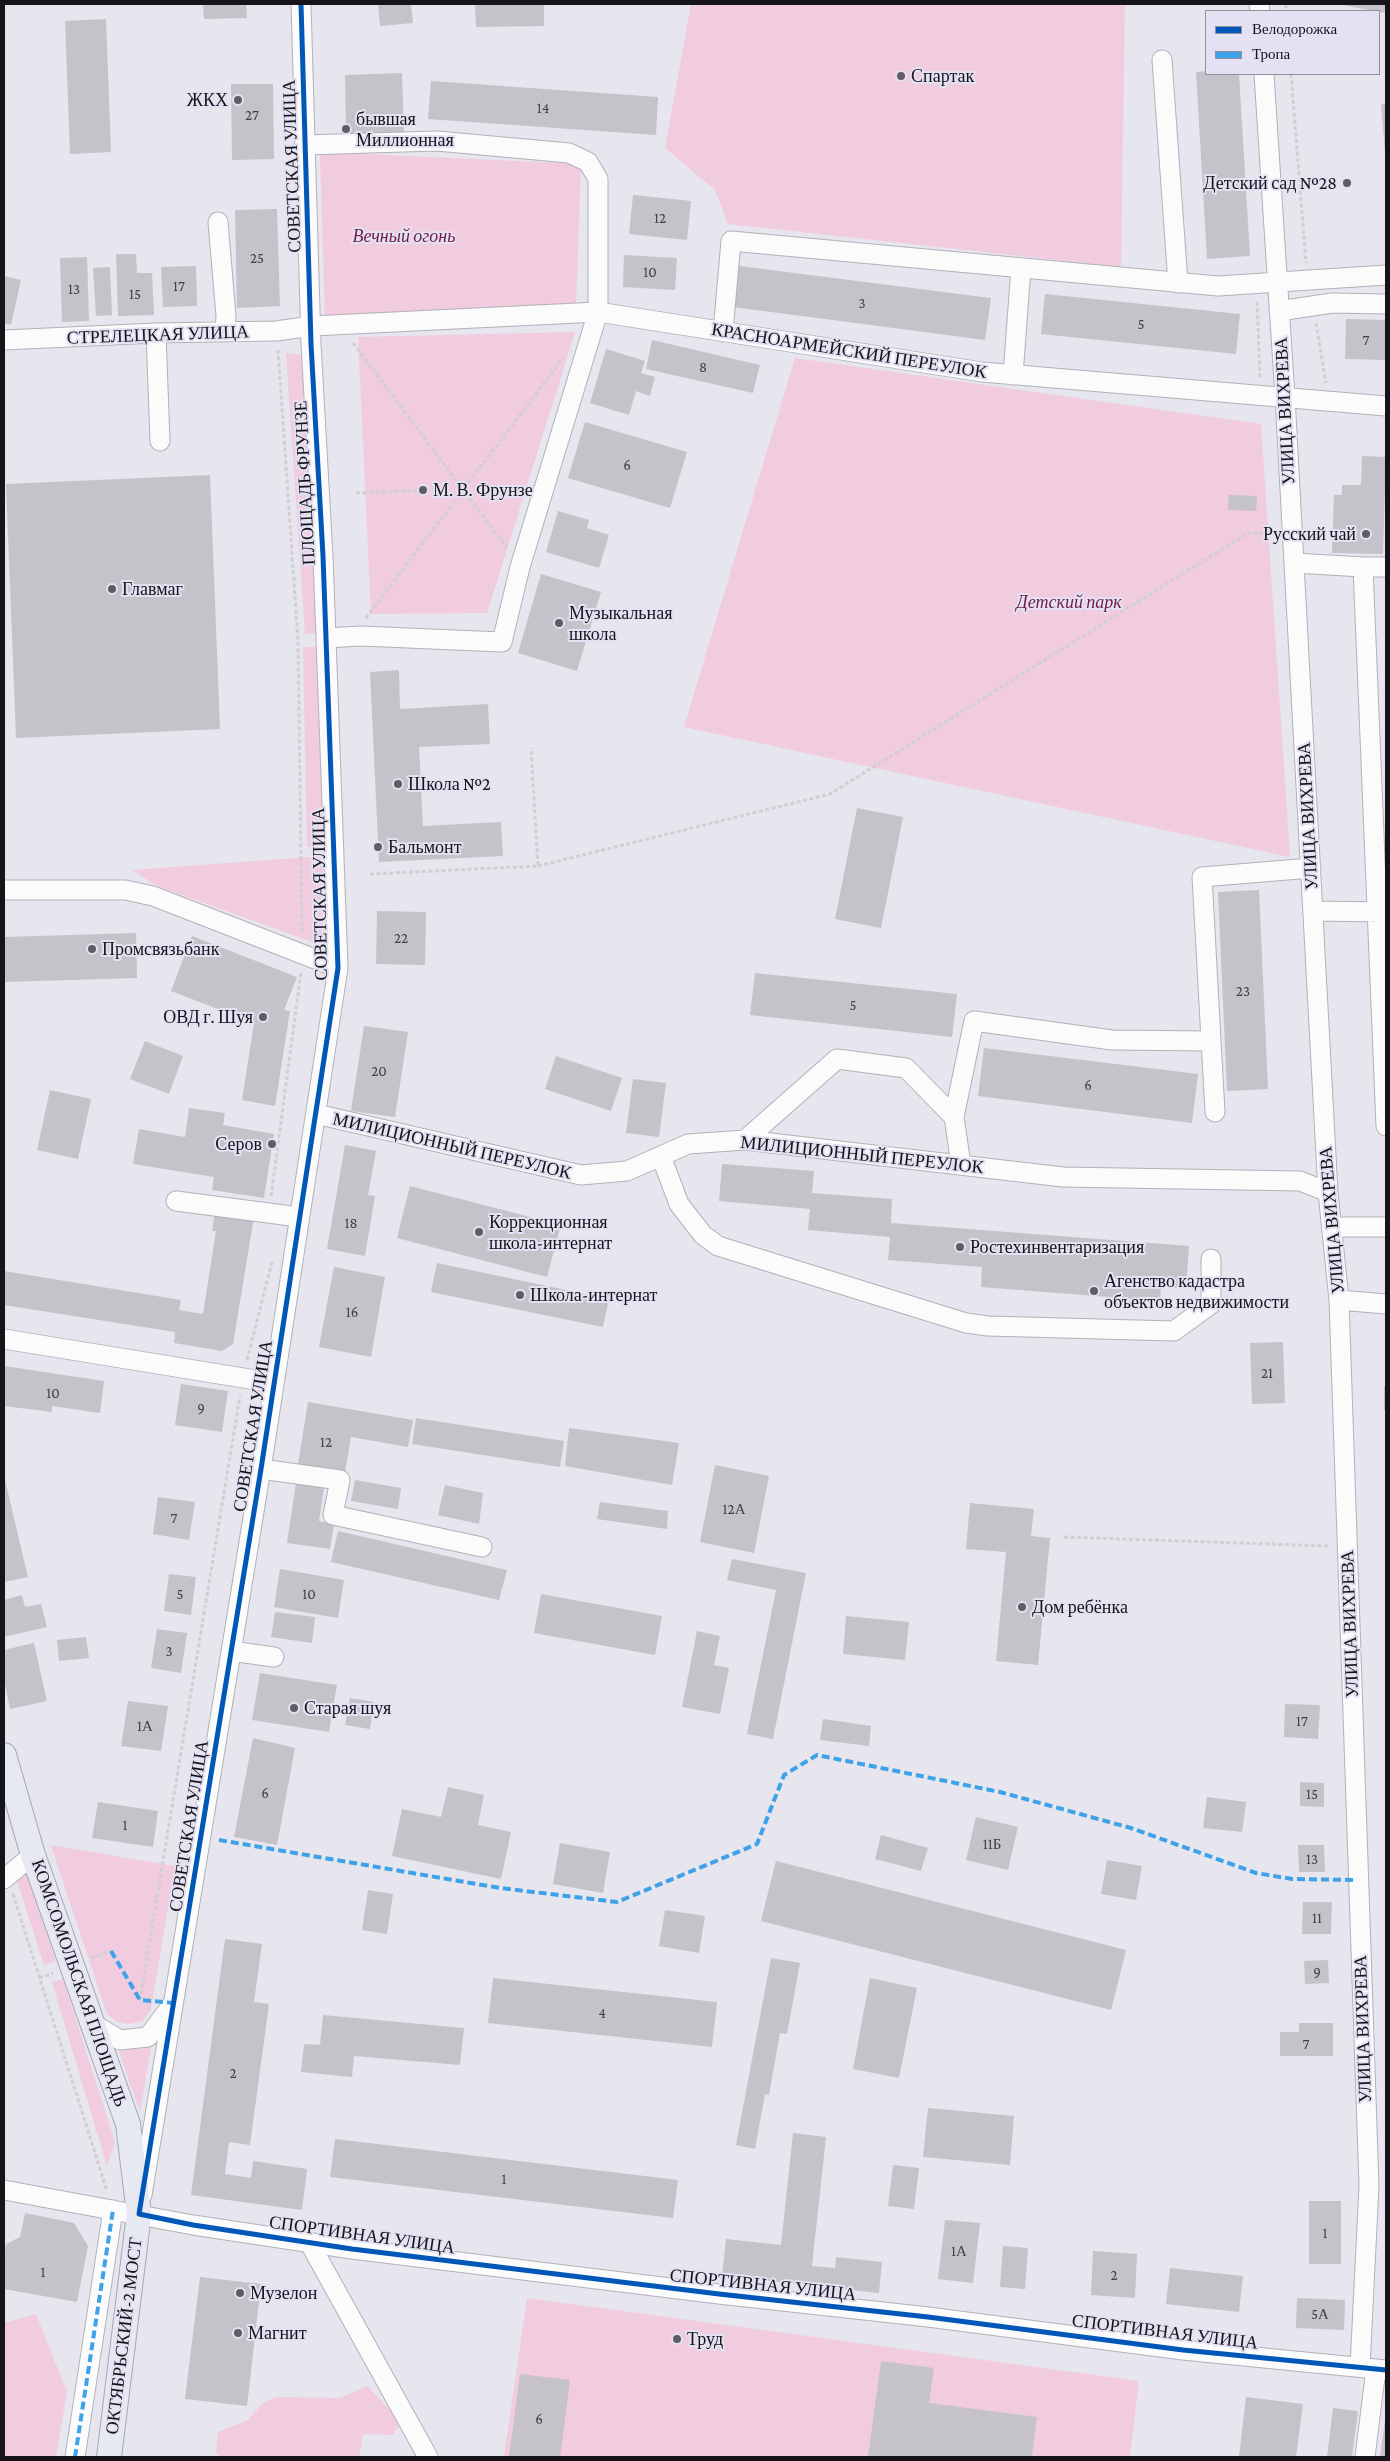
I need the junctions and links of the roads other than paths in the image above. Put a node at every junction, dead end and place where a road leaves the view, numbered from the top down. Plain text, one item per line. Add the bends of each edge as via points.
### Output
1 (301, 4) edge
2 (1162, 60) dead end
3 (1264, 75) edge
4 (304, 145) junction
5 (218, 222) dead end
6 (1021, 268) junction
7 (1386, 275) edge
8 (1178, 283) junction
9 (1277, 283) junction
10 (1386, 304) edge
11 (1279, 311) junction
12 (598, 312) junction
13 (312, 326) junction
14 (225, 332) junction
15 (724, 332) junction
16 (156, 333) junction
17 (4, 340) edge
18 (1013, 375) junction
19 (1285, 397) junction
20 (1386, 406) edge
21 (160, 441) dead end
22 (1294, 564) junction
23 (1363, 567) junction
24 (1386, 567) edge
25 (326, 638) junction
26 (1310, 868) junction
27 (4, 890) edge
28 (1313, 911) junction
29 (1382, 912) edge
30 (338, 968) junction
31 (1211, 1041) junction
32 (1215, 1112) dead end
33 (316, 1114) junction
34 (954, 1117) junction
35 (1386, 1126) edge
36 (745, 1140) junction
37 (661, 1156) junction
38 (961, 1165) junction
39 (1328, 1192) junction
40 (176, 1201) dead end
41 (291, 1216) junction
42 (1386, 1227) edge
43 (1332, 1228) junction
44 (1211, 1259) dead end
45 (1339, 1300) junction
46 (1386, 1304) edge
47 (4, 1339) edge
48 (274, 1383) junction
49 (261, 1469) junction
50 (482, 1547) dead end
51 (231, 1651) junction
52 (274, 1657) dead end
53 (4, 1755) edge
54 (33, 1855) junction
55 (6, 1877) edge
56 (174, 2003) junction
57 (93, 2024) junction
58 (4, 2190) edge
59 (114, 2210) junction
60 (139, 2214) junction
61 (310, 2242) junction
62 (1374, 2368) edge
63 (76, 2457) edge
64 (109, 2457) edge
65 (428, 2457) edge
66 (1365, 2457) edge

1 - 4 street, СОВЕТСКАЯ УЛИЦА
2 - 8 street
3 - 9 street, УЛИЦА ВИХРЕВА
4 - 12 street via 437,141 569,153 588,162 598,179
4 - 13 street, СОВЕТСКАЯ УЛИЦА
5 - 14 street
6 - 8 street
6 - 15 street via 732,241
6 - 18 street
7 - 9 street
8 - 9 street via 1218,286
9 - 11 street, УЛИЦА ВИХРЕВА
10 - 11 street via 1332,303
11 - 19 street, УЛИЦА ВИХРЕВА
12 - 13 street, КРАСНОАРМЕЙСКИЙ ПЕРЕУЛОК
12 - 15 street, КРАСНОАРМЕЙСКИЙ ПЕРЕУЛОК
12 - 25 street via 520,567 502,642 361,636
13 - 14 street, СТРЕЛЕЦКАЯ УЛИЦА via 276,332
13 - 25 street, ПЛОЩАДЬ ФРУНЗЕ
14 - 16 street, СТРЕЛЕЦКАЯ УЛИЦА
15 - 18 street, КРАСНОАРМЕЙСКИЙ ПЕРЕУЛОК
16 - 17 street, СТРЕЛЕЦКАЯ УЛИЦА
16 - 21 street
18 - 19 street, КРАСНОАРМЕЙСКИЙ ПЕРЕУЛОК
19 - 20 street, КРАСНОАРМЕЙСКИЙ ПЕРЕУЛОК
19 - 22 street, УЛИЦА ВИХРЕВА
22 - 23 street
22 - 26 street, УЛИЦА ВИХРЕВА
23 - 24 street
23 - 29 street
25 - 30 street, СОВЕТСКАЯ УЛИЦА
26 - 28 street, УЛИЦА ВИХРЕВА
26 - 31 street via 1202,877
27 - 30 street via 125,890 153,896
28 - 29 street
28 - 39 street, УЛИЦА ВИХРЕВА
29 - 35 street
30 - 33 street, СОВЕТСКАЯ УЛИЦА
31 - 32 street
31 - 34 street via 1112,1040 974,1021
33 - 37 street, МИЛИЦИОННЫЙ ПЕРЕУЛОК via 581,1175 626,1171
33 - 41 street, СОВЕТСКАЯ УЛИЦА
34 - 36 street via 906,1068 837,1059
34 - 38 street
36 - 37 street, МИЛИЦИОННЫЙ ПЕРЕУЛОК via 688,1144
36 - 38 street, МИЛИЦИОННЫЙ ПЕРЕУЛОК
37 - 44 street via 680,1204 703,1235 718,1246 966,1323 1174,1331 1211,1304
38 - 39 street, МИЛИЦИОННЫЙ ПЕРЕУЛОК via 1063,1178 1300,1181
39 - 43 street, УЛИЦА ВИХРЕВА
40 - 41 street
41 - 48 street, СОВЕТСКАЯ УЛИЦА
42 - 43 street
43 - 45 street, УЛИЦА ВИХРЕВА
45 - 46 street
45 - 62 street, УЛИЦА ВИХРЕВА
47 - 48 street
48 - 49 street, СОВЕТСКАЯ УЛИЦА
49 - 50 street via 340,1480 333,1515
49 - 51 street, СОВЕТСКАЯ УЛИЦА
51 - 52 street
51 - 56 street, СОВЕТСКАЯ УЛИЦА
53 - 54 main road, КОМСОМОЛЬСКАЯ ПЛОЩАДЬ
54 - 55 street
54 - 57 main road, КОМСОМОЛЬСКАЯ ПЛОЩАДЬ
56 - 57 street via 148,2036 120,2040
56 - 60 street, СОВЕТСКАЯ УЛИЦА
57 - 60 main road, КОМСОМОЛЬСКАЯ ПЛОЩАДЬ via 128,2124
58 - 59 street, СПОРТИВНАЯ УЛИЦА
59 - 60 street, СПОРТИВНАЯ УЛИЦА
59 - 63 street
60 - 61 street, СПОРТИВНАЯ УЛИЦА
60 - 64 main road, ОКТЯБРЬСКИЙ-2 МОСТ
61 - 62 street, СПОРТИВНАЯ УЛИЦА via 1183,2350
61 - 65 street
62 - 66 street, УЛИЦА ВИХРЕВА

